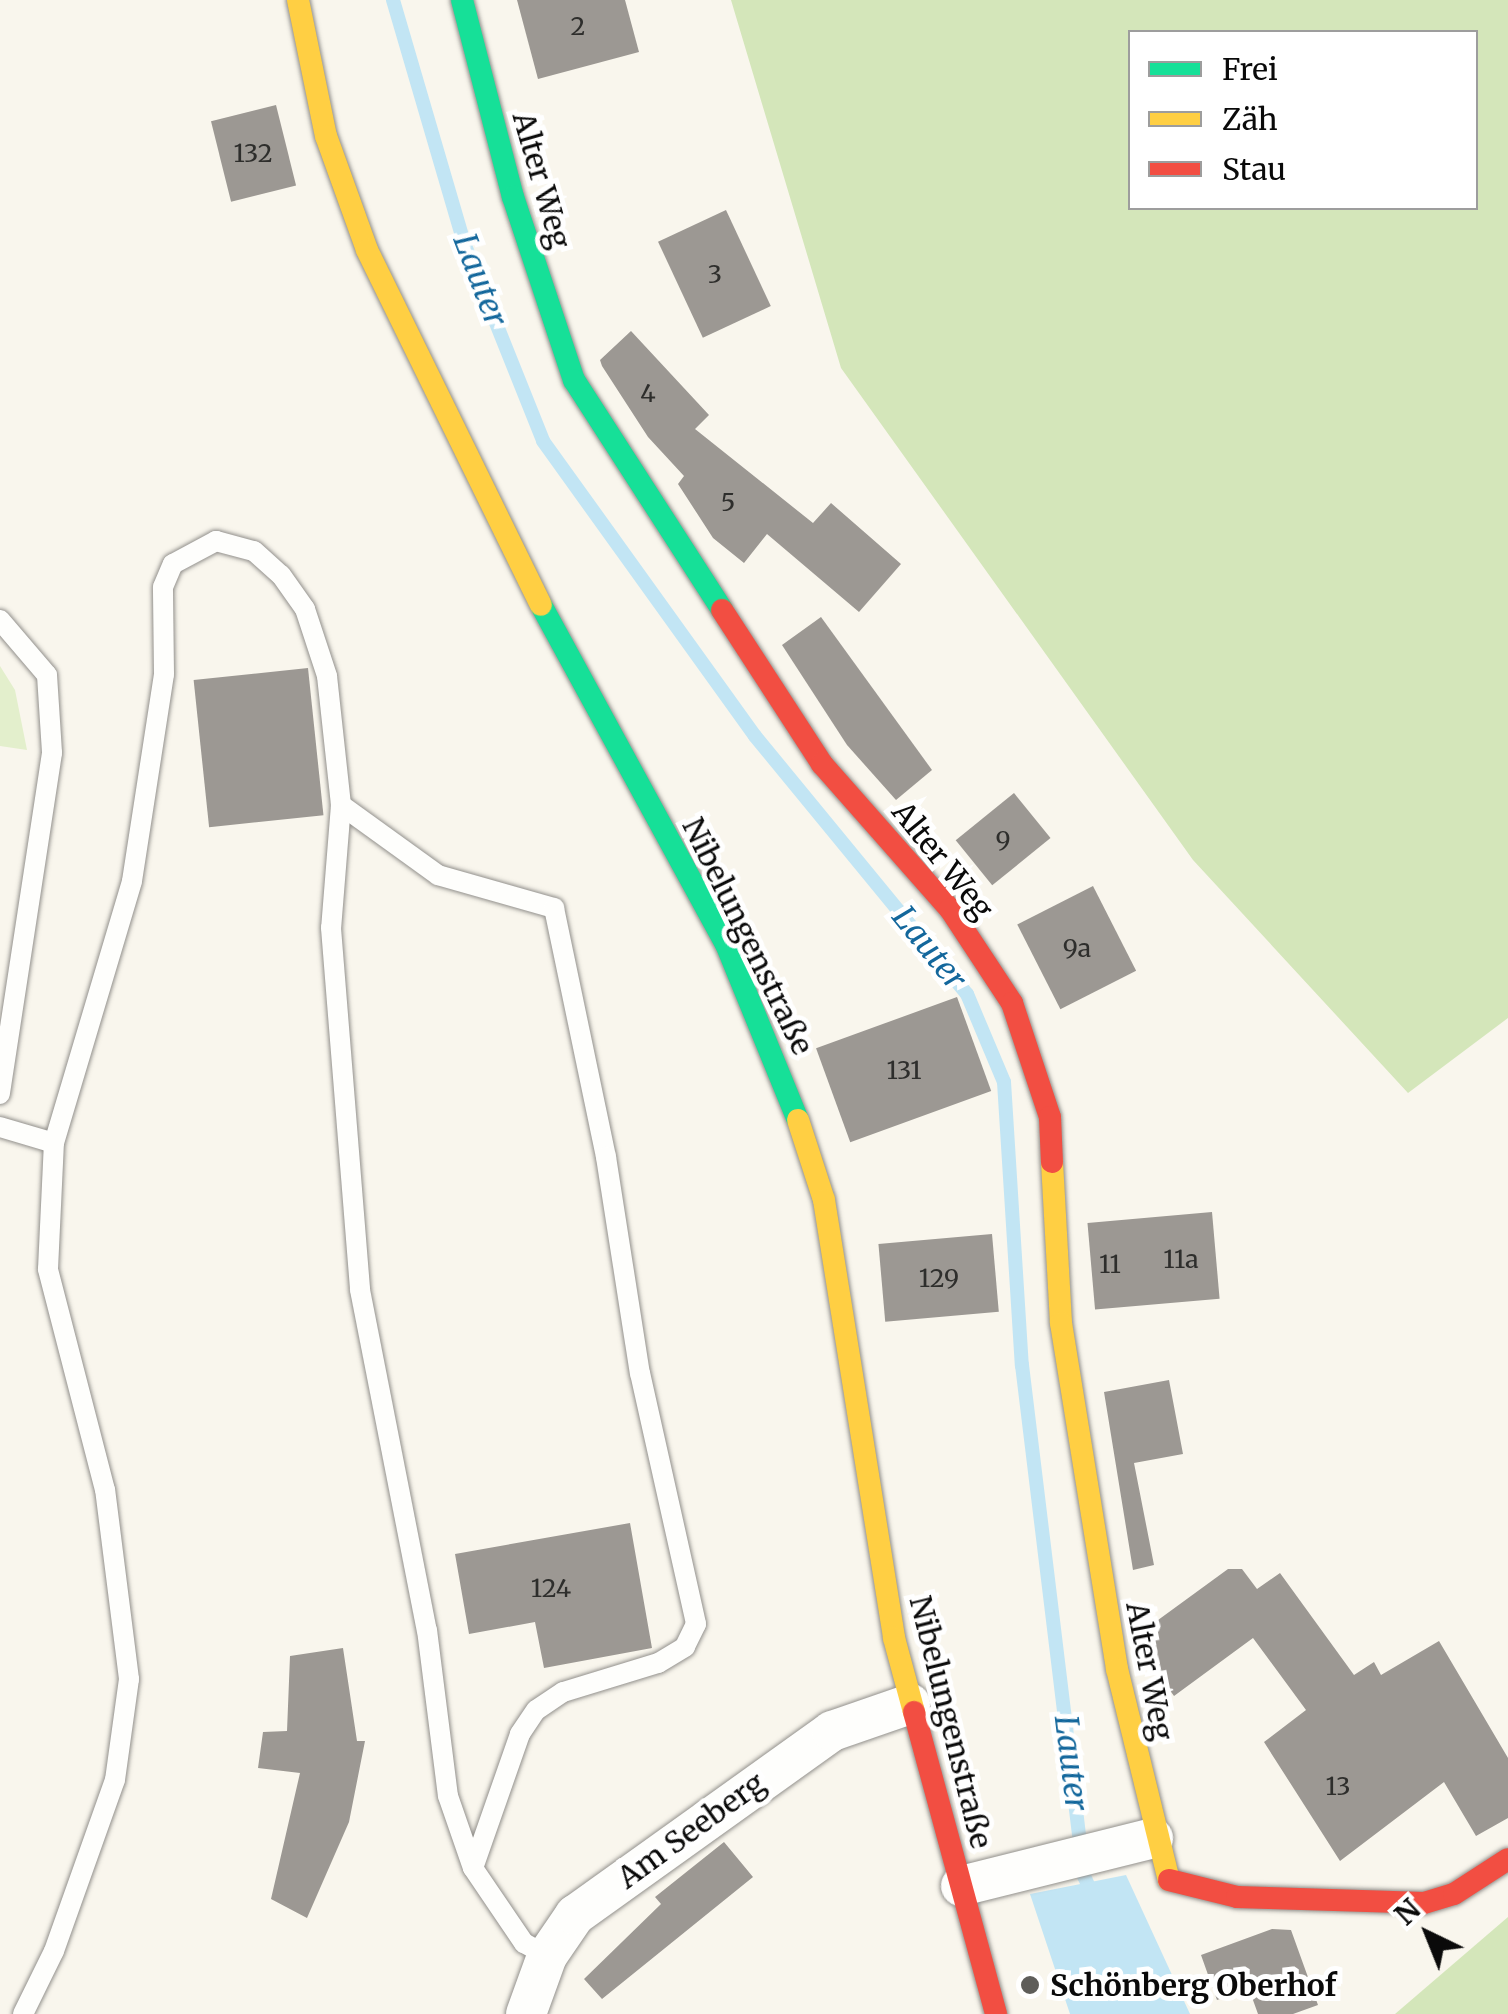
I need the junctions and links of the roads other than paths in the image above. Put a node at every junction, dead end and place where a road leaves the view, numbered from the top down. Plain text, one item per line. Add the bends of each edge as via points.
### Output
1 (298, 0) edge
2 (462, 0) edge
3 (0, 620) edge
4 (341, 805) junction
5 (0, 1094) edge
6 (0, 1126) edge
7 (54, 1143) junction
8 (910, 1704) junction
9 (1144, 1841) junction
10 (1508, 1859) edge
11 (473, 1868) junction
12 (962, 1886) junction
13 (548, 1956) junction
14 (23, 2014) edge
15 (526, 2014) edge
16 (996, 2014) edge

1 - 8 street, Nibelungenstraße via 326,136 366,250 551,625 726,944 790,1090 824,1200
2 - 9 street, Alter Weg via 513,197 574,380 822,764 950,909 1012,1003 1050,1117 1061,1324
3 - 5 lane via 46,675 52,753
4 - 7 lane via 326,676 299,600 270,562 242,546 216,541 186,552 163,587 164,674 132,882
4 - 11 lane via 331,928 360,1290 427,1630 448,1796
4 - 11 lane via 438,875 554,908 606,1157 640,1374 696,1624 685,1648 658,1663 563,1692 536,1710 520,1734
6 - 7 lane
7 - 14 lane via 48,1269 105,1490 129,1678 115,1780 54,1951
8 - 12 street, Nibelungenstraße
8 - 13 street, Am Seeberg via 832,1732 781,1765 575,1915
9 - 10 street, Alter Weg via 1164,1879 1274,1899 1424,1904 1454,1894
9 - 12 street
11 - 13 lane via 524,1943
12 - 16 street, Nibelungenstraße
13 - 15 street, Am Seeberg

